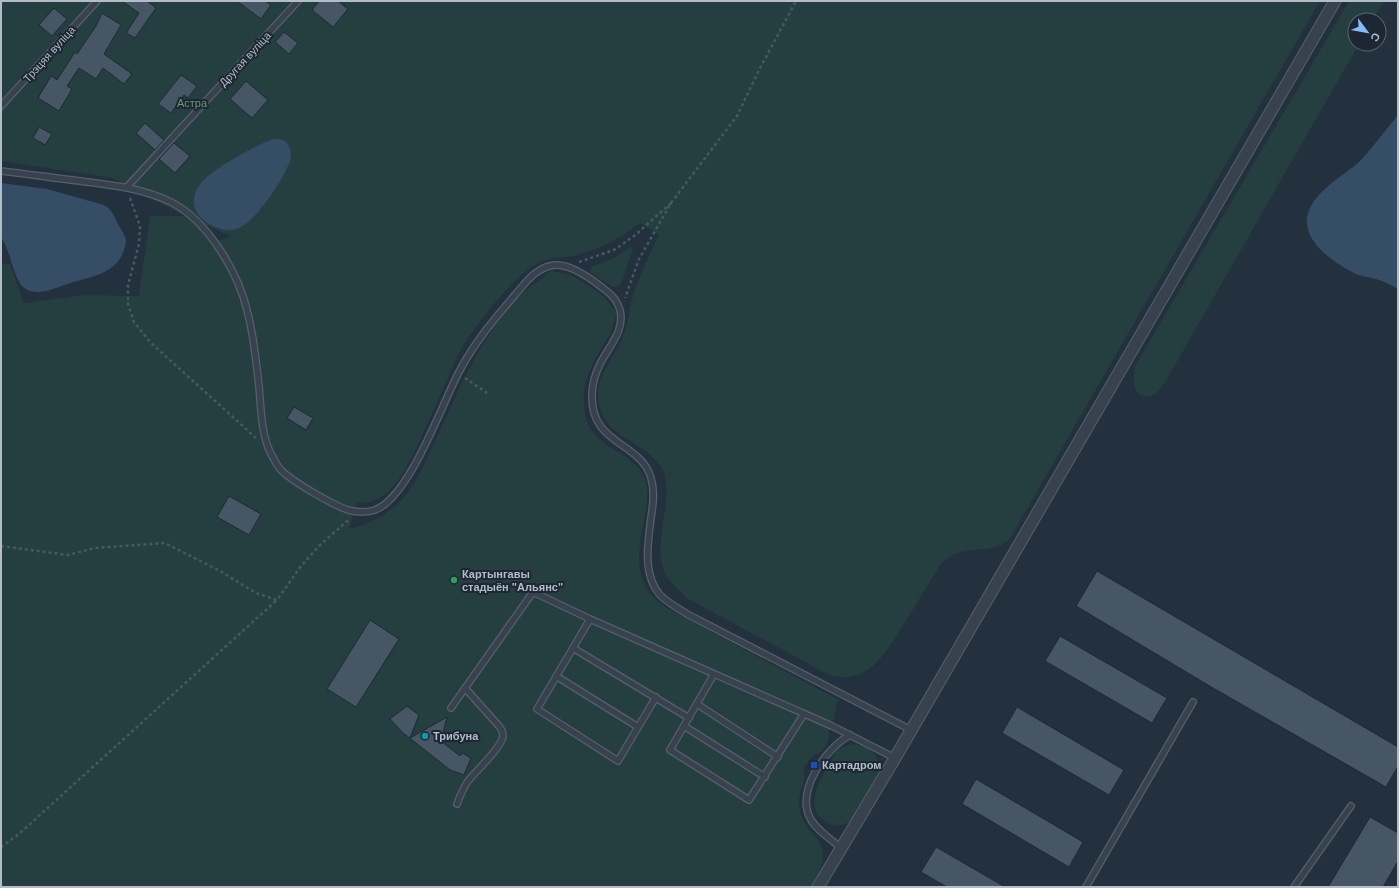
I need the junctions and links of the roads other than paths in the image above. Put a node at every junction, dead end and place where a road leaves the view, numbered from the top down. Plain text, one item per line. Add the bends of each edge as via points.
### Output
1 (97, 1) edge
2 (298, 1) edge
3 (1335, 1) edge
4 (1, 106) edge
5 (1, 171) edge
6 (126, 187) junction
7 (590, 619) junction
8 (573, 648) junction
9 (714, 674) junction
10 (556, 676) junction
11 (465, 688) junction
12 (656, 697) junction
13 (1193, 702) dead end
14 (697, 704) junction
15 (451, 708) dead end
16 (804, 714) junction
17 (689, 718) junction
18 (684, 726) junction
19 (638, 728) junction
20 (912, 730) junction
21 (850, 735) junction
22 (778, 757) junction
23 (895, 758) junction
24 (764, 777) junction
25 (457, 804) dead end
26 (1351, 806) dead end
27 (842, 848) junction
28 (818, 887) edge
29 (1086, 887) edge
30 (1294, 887) edge

1 - 4 lane, Трэцяя вуліца
2 - 6 lane, Другая вуліца
3 - 20 street
5 - 6 lane
6 - 20 lane via 169,201 186,211 215,241 242,292 248,311 268,449 288,476 329,501 358,512 374,510 397,492 428,438 472,348 536,272 557,265 565,267 578,272 607,291 616,301 621,319 620,329 594,378 592,408 603,430 636,456 650,474 654,501 648,538 648,559 650,577 658,592 687,614
7 - 8 lane
7 - 9 lane
7 - 11 lane via 533,592
8 - 10 lane
8 - 12 lane
9 - 14 lane
9 - 16 lane
10 - 19 lane
10 - 19 lane via 537,709 618,761
11 - 15 lane
11 - 25 lane via 502,729 503,736 497,748 468,781
12 - 17 lane
12 - 19 lane
13 - 29 lane
14 - 17 lane
14 - 22 lane
16 - 21 lane
16 - 22 lane
17 - 18 lane
18 - 24 lane
18 - 24 lane via 670,750 749,800
20 - 23 street
21 - 23 lane
21 - 27 lane via 836,744 825,757 810,782 805,799 810,818
22 - 24 lane
23 - 27 street
26 - 30 lane
27 - 28 street

